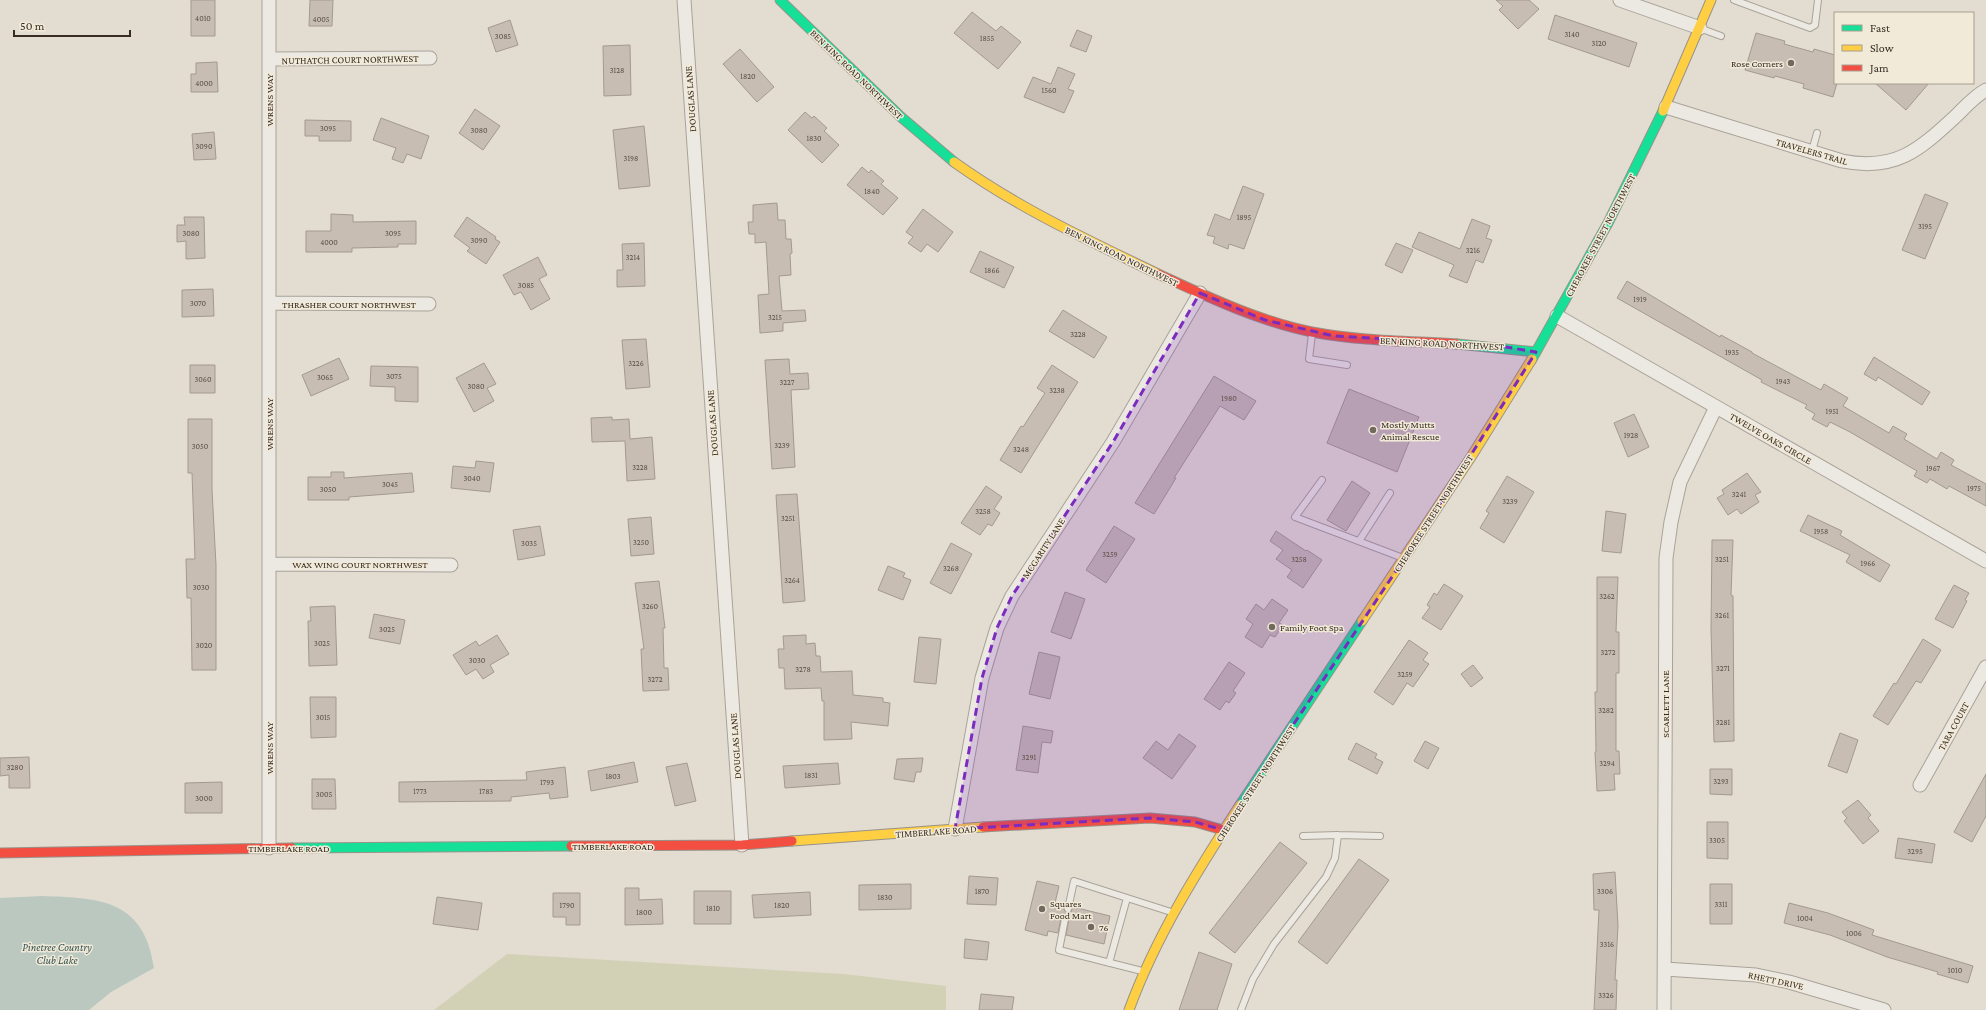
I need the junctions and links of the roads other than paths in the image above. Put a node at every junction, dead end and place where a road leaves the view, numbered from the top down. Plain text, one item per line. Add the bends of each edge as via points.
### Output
1 (269, 0) edge
2 (684, 0) edge
3 (780, 0) edge
4 (1620, 0) edge
5 (1711, 0) edge
6 (1734, 0) edge
7 (1818, 0) edge
8 (1700, 28) junction
9 (1721, 36) dead end
10 (430, 58) dead end
11 (269, 59) junction
12 (1986, 90) edge
13 (1666, 107) junction
14 (1817, 133) dead end
15 (1812, 151) junction
16 (1200, 293) junction
17 (269, 303) junction
18 (429, 304) dead end
19 (1557, 316) junction
20 (1312, 332) junction
21 (1536, 352) junction
22 (1347, 365) dead end
23 (1716, 407) junction
24 (1322, 480) dead end
25 (1390, 493) dead end
26 (1359, 541) junction
27 (1404, 558) junction
28 (1986, 561) edge
29 (269, 564) junction
30 (451, 565) dead end
31 (1986, 668) edge
32 (1920, 785) dead end
33 (955, 829) junction
34 (1223, 830) junction
35 (1303, 836) dead end
36 (1338, 836) junction
37 (1380, 836) dead end
38 (742, 845) junction
39 (269, 848) junction
40 (0, 853) edge
41 (1127, 898) junction
42 (1068, 908) dead end
43 (1173, 912) junction
44 (1065, 919) dead end
45 (1109, 963) junction
46 (1664, 969) junction
47 (1143, 972) junction
48 (1129, 1010) edge
49 (1241, 1010) edge
50 (1664, 1010) edge
51 (1884, 1010) edge

1 - 11 street, WRENS WAY
2 - 38 street, DOUGLAS LANE
3 - 16 street, BEN KING ROAD NORTHWEST via 906,120 981,181 1049,220
4 - 8 street
5 - 8 street, CHEROKEE STREET NORTHWEST
6 - 7 lane via 1810,28 1815,25
8 - 9 lane
8 - 13 street, CHEROKEE STREET NORTHWEST
10 - 11 street, NUTHATCH COURT NORTHWEST
11 - 17 street, WRENS WAY
12 - 15 street, TRAVELERS TRAIL via 1924,144 1900,158 1881,163 1856,164
13 - 15 street, TRAVELERS TRAIL
13 - 19 street, CHEROKEE STREET NORTHWEST via 1631,180
14 - 15 lane
16 - 20 street, BEN KING ROAD NORTHWEST via 1250,314
16 - 33 street, MCGARITY LANE via 1113,442 1012,596 997,628 982,678
17 - 18 street, THRASHER COURT NORTHWEST
17 - 29 street, WRENS WAY
19 - 21 street, CHEROKEE STREET NORTHWEST
19 - 23 street, TWELVE OAKS CIRCLE
20 - 21 street, BEN KING ROAD NORTHWEST via 1356,339 1494,345
20 - 22 lane via 1309,359
21 - 27 street, CHEROKEE STREET NORTHWEST
23 - 28 street, TWELVE OAKS CIRCLE
23 - 46 street, SCARLETT LANE via 1680,482 1666,558
24 - 26 lane via 1295,517
25 - 26 lane
26 - 27 lane
27 - 34 street, CHEROKEE STREET NORTHWEST
29 - 30 street, WAX WING COURT NORTHWEST
29 - 39 street, WRENS WAY
31 - 32 street, TARA COURT
33 - 34 street, TIMBERLAKE ROAD via 1150,818 1195,822
33 - 38 street, TIMBERLAKE ROAD
34 - 43 street, CHEROKEE STREET NORTHWEST
35 - 36 lane
36 - 37 lane
36 - 49 lane via 1335,858 1326,877 1274,944 1253,979
38 - 39 street, TIMBERLAKE ROAD
39 - 40 street, TIMBERLAKE ROAD
41 - 42 lane via 1074,881
41 - 43 lane
41 - 45 lane
43 - 47 street, CHEROKEE STREET NORTHWEST
44 - 45 lane via 1059,950
45 - 47 lane
46 - 50 street, SCARLETT LANE
46 - 51 street, RHETT DRIVE via 1756,975
47 - 48 street, CHEROKEE STREET NORTHWEST

